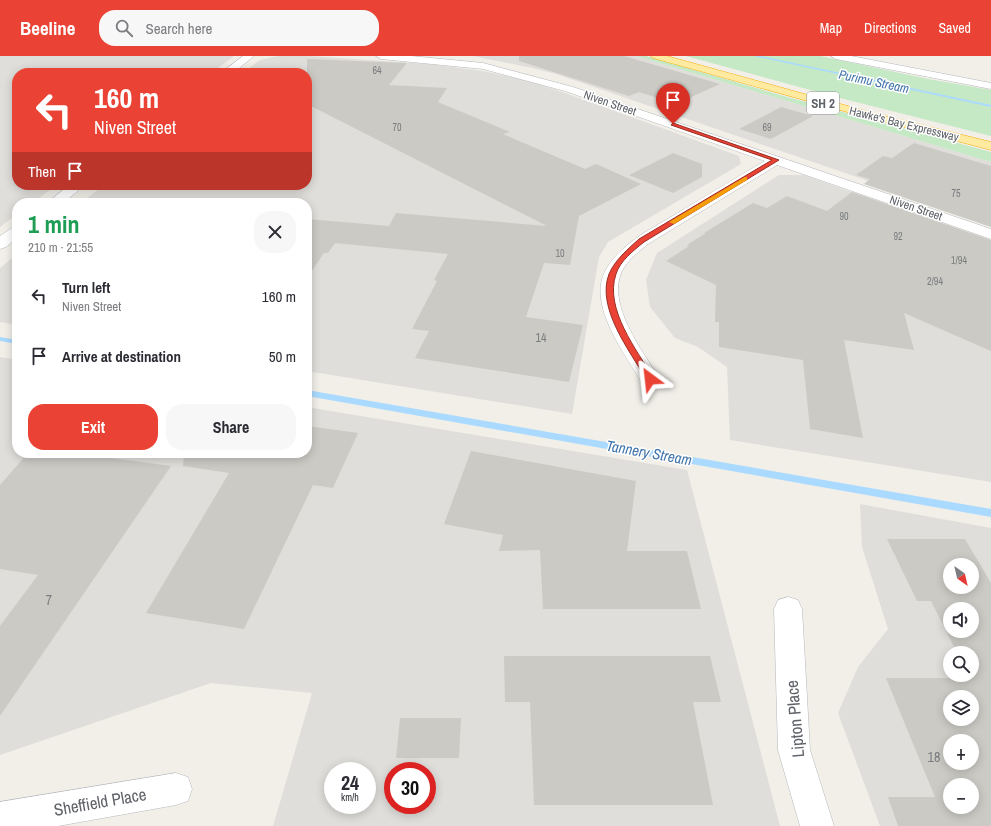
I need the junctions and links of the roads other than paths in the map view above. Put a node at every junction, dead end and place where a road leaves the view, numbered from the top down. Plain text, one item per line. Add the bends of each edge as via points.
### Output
1 (249, 56) edge
2 (381, 56) edge
3 (656, 56) edge
4 (670, 56) edge
5 (836, 56) edge
6 (233, 68) edge
7 (991, 86) edge
8 (991, 141) edge
9 (991, 146) edge
10 (776, 160) junction
11 (71, 190) edge
12 (61, 198) edge
13 (991, 234) edge
14 (12, 235) edge
15 (0, 244) edge
16 (650, 379) dead end
17 (788, 609) dead end
18 (176, 789) dead end
19 (0, 820) edge
20 (816, 826) edge

1 - 6 street
2 - 10 street, Niven Street via 483,66 534,78
3 - 9 highway, Hawke's Bay Expressway / SH 2
4 - 8 highway, Hawke's Bay Expressway / SH 2 via 847,105
5 - 7 street
10 - 13 street, Niven Street
10 - 16 street via 642,240 625,255 612,274 610,290 614,316
11 - 12 street
14 - 15 street
17 - 20 street, Lipton Place via 794,750
18 - 19 street, Sheffield Place

